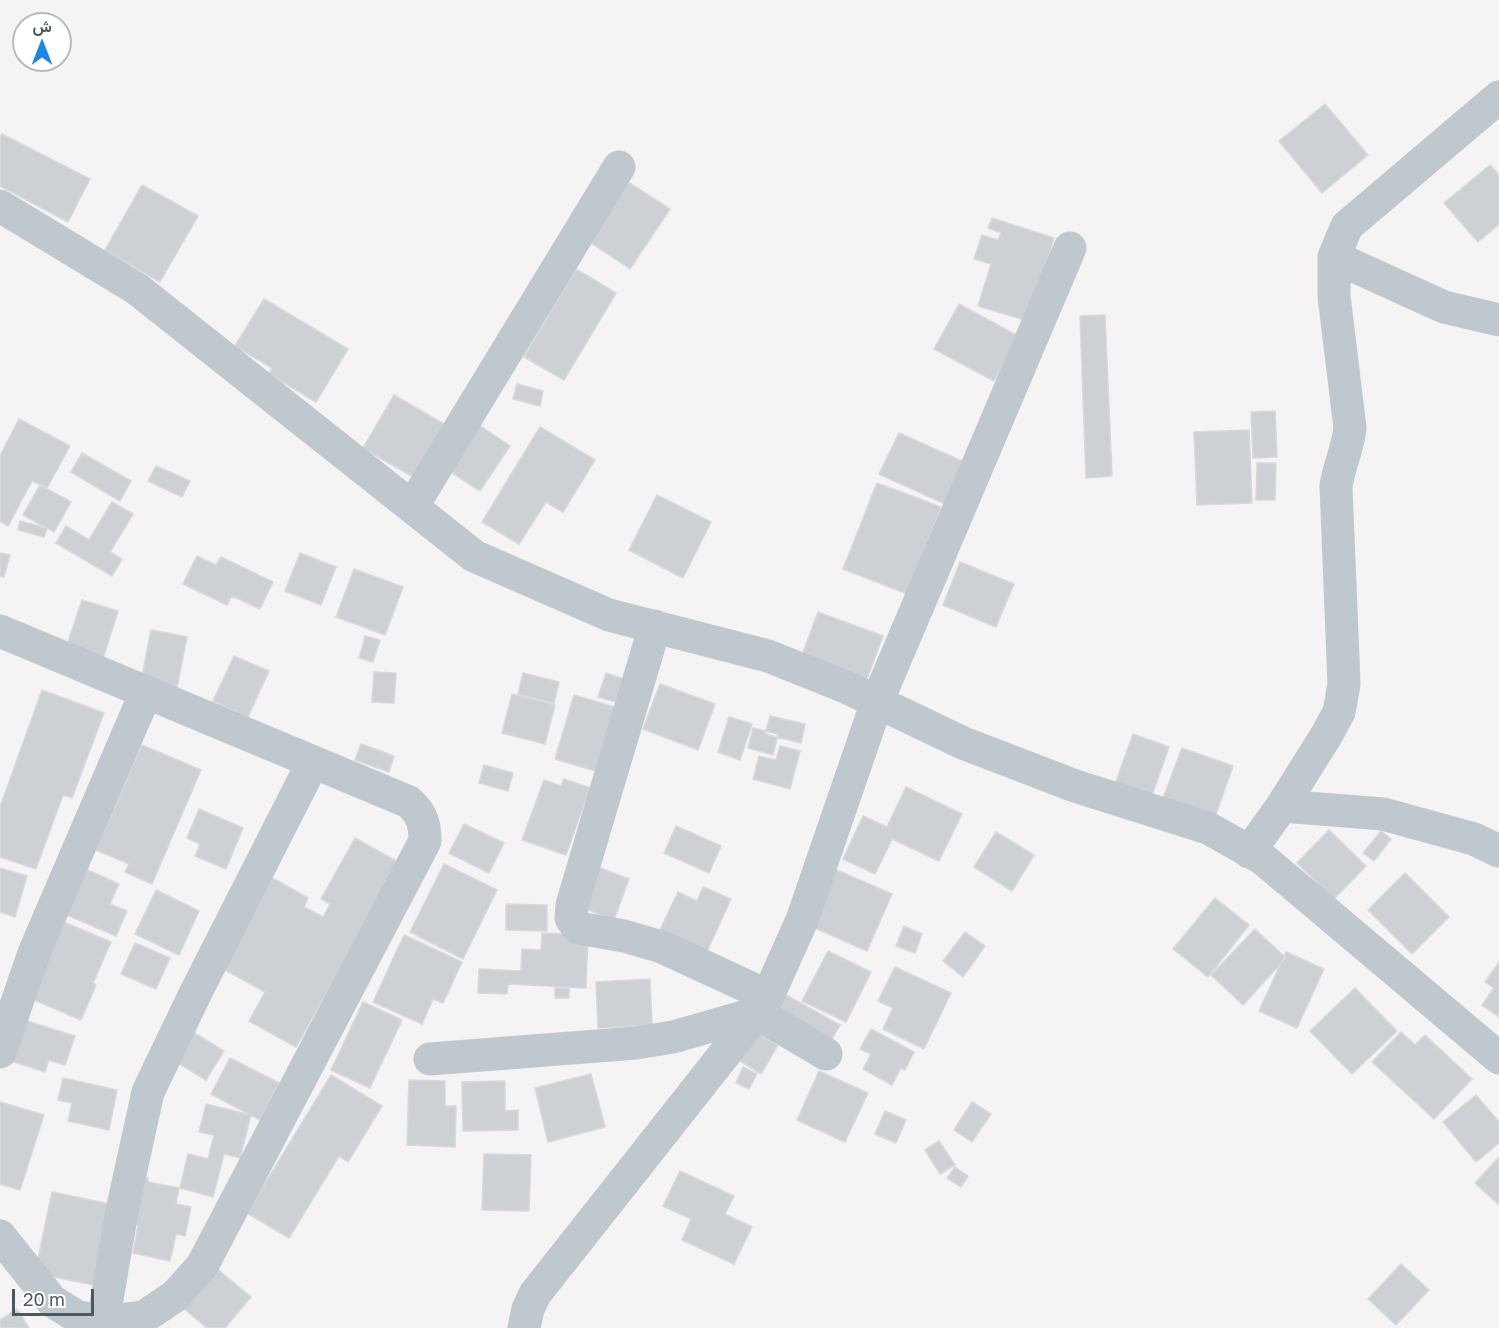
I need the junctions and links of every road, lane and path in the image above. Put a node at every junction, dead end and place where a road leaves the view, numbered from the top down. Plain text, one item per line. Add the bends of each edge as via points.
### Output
1 (1499, 98) edge
2 (619, 167) dead end
3 (0, 206) edge
4 (1070, 248) dead end
5 (1334, 257) junction
6 (1499, 320) edge
7 (412, 507) junction
8 (655, 626) junction
9 (0, 631) edge
10 (146, 692) junction
11 (877, 702) junction
12 (313, 762) junction
13 (1282, 806) junction
14 (1499, 851) edge
15 (1249, 852) junction
16 (763, 1004) junction
17 (0, 1052) edge
18 (826, 1054) dead end
19 (1499, 1058) edge
20 (430, 1059) dead end
21 (0, 1236) edge
22 (103, 1322) junction
23 (524, 1328) edge

1 - 5 street via 1347,226
2 - 7 street
3 - 7 street via 137,289
4 - 11 street
5 - 6 street via 1444,307
5 - 13 street via 1334,296 1350,428 1336,486 1344,684 1339,712
7 - 8 street via 474,556 609,615
8 - 11 street via 768,656
8 - 16 street via 571,918 579,928 662,947
9 - 10 street
10 - 12 street
10 - 17 street via 34,953
11 - 15 street via 963,743 1075,786 1208,828
11 - 16 street via 802,920
12 - 22 street via 148,1092
12 - 22 street via 410,802 420,813 425,841 202,1266 174,1296 144,1317
13 - 14 street via 1383,814 1474,839
13 - 15 street
15 - 19 street via 1263,859
16 - 18 street
16 - 20 street via 673,1037
16 - 23 street via 535,1294
21 - 22 street via 52,1301 76,1316

